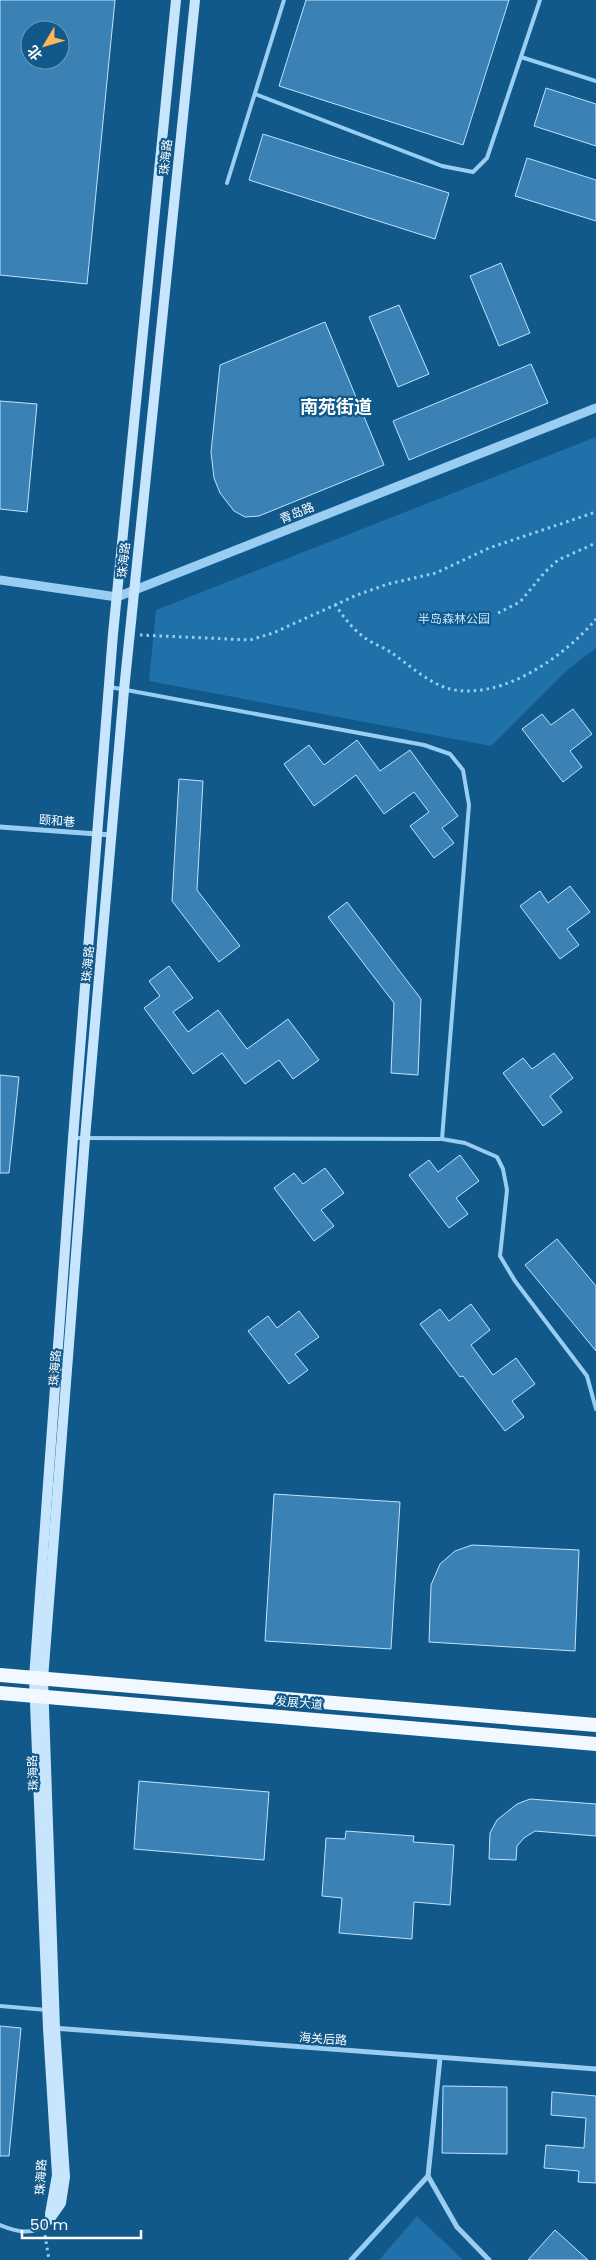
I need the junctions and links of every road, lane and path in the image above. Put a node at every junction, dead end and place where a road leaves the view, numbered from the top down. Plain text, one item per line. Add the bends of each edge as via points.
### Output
1 (176, 0) edge
2 (195, 0) edge
3 (284, 0) edge
4 (540, 0) edge
5 (521, 57) junction
6 (596, 81) edge
7 (255, 94) junction
8 (227, 183) dead end
9 (596, 408) edge
10 (596, 512) edge
11 (596, 543) edge
12 (0, 580) edge
13 (133, 590) junction
14 (117, 597) junction
15 (335, 604) junction
16 (498, 613) dead end
17 (596, 619) edge
18 (129, 634) junction
19 (110, 687) junction
20 (124, 690) junction
21 (0, 826) edge
22 (98, 834) junction
23 (112, 835) junction
24 (73, 1138) junction
25 (85, 1138) junction
26 (442, 1138) junction
27 (596, 1408) edge
28 (0, 1675) edge
29 (38, 1678) junction
30 (0, 1693) edge
31 (38, 1696) junction
32 (596, 1725) edge
33 (596, 1744) edge
34 (0, 2006) edge
35 (47, 2010) junction
36 (52, 2028) junction
37 (440, 2058) junction
38 (596, 2069) edge
39 (428, 2176) junction
40 (0, 2224) edge
41 (47, 2224) junction
42 (49, 2260) edge
43 (351, 2260) edge
44 (489, 2260) edge

1 - 14 main road, 珠海路
2 - 13 main road, 珠海路
3 - 7 lane
4 - 5 lane
5 - 6 lane
5 - 7 lane via 487,158 474,172 442,166
7 - 8 lane
9 - 13 street, 青岛路
10 - 15 path via 489,548 436,573 388,584
11 - 16 path via 558,560 520,602
12 - 14 street
13 - 14 street, 青岛路
13 - 18 main road, 珠海路
14 - 19 main road, 珠海路
15 - 17 path via 353,628 368,640 433,681 450,689 474,691 498,686 550,662
15 - 18 path via 273,633 250,640
18 - 20 main road, 珠海路
19 - 20 lane
19 - 22 main road, 珠海路
20 - 23 main road, 珠海路
20 - 26 lane via 424,745 450,754 463,770 469,805
21 - 22 street, 颐和巷
22 - 23 street, 颐和巷
22 - 24 main road, 珠海路
23 - 25 main road, 珠海路
24 - 25 lane
24 - 29 main road, 珠海路
25 - 26 lane
25 - 29 main road, 珠海路
26 - 27 lane via 465,1143 497,1157 504,1170 507,1190 500,1256 515,1281 587,1376
28 - 29 highway, 发展大道
29 - 31 main road, 珠海路
29 - 32 highway, 发展大道
30 - 31 highway, 发展大道
31 - 33 highway, 发展大道
31 - 35 main road, 珠海路
31 - 36 main road, 珠海路
34 - 35 lane
35 - 36 main road, 珠海路
36 - 37 street, 海关后路
36 - 41 main road, 珠海路 via 57,2175
37 - 38 street, 海关后路
37 - 39 street
39 - 43 street
39 - 44 street via 457,2227
40 - 41 lane via 14,2231 34,2232
41 - 42 path

